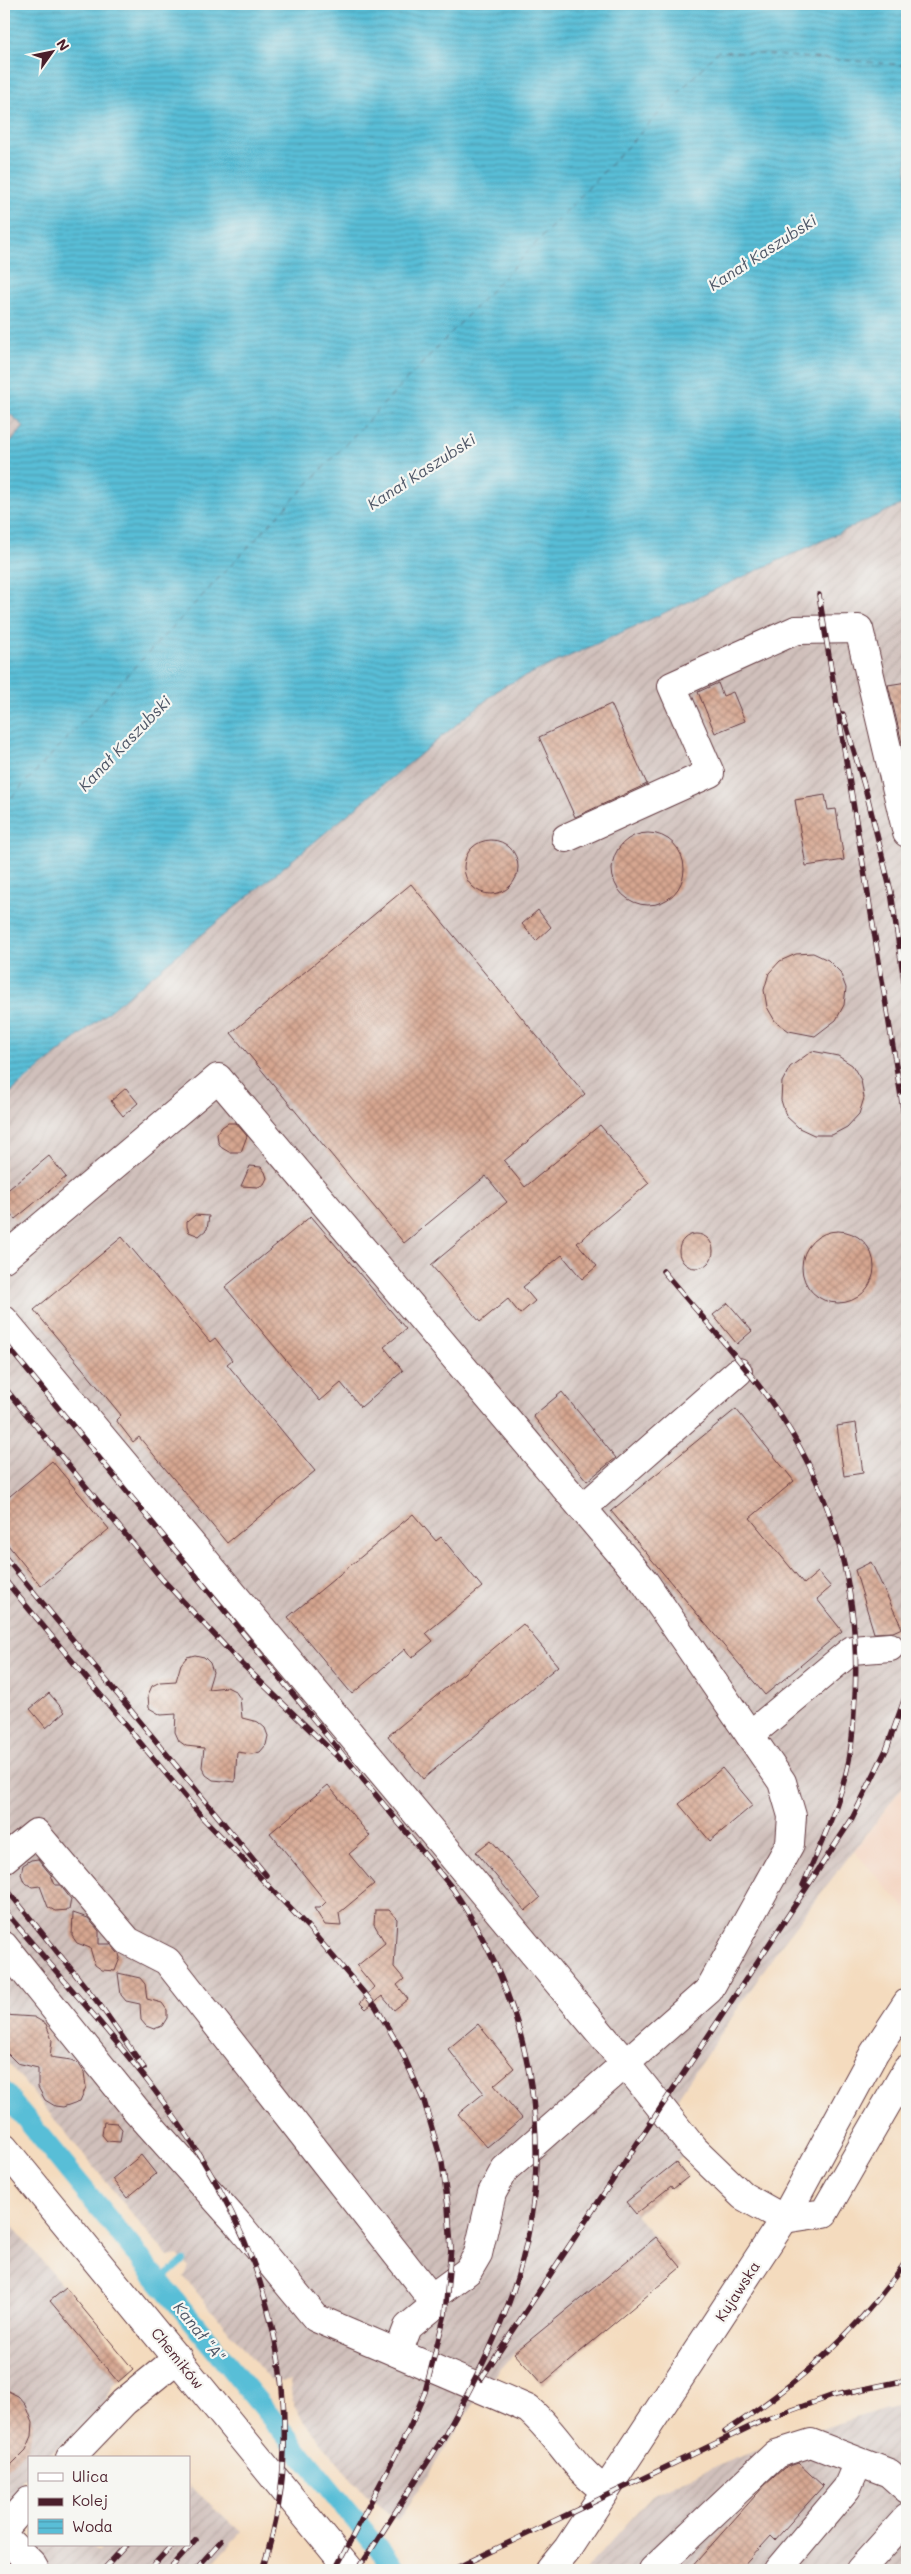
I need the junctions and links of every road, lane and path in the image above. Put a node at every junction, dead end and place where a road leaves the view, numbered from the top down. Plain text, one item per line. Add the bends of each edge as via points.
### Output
1 (907, 833) edge
2 (566, 838) dead end
3 (4, 1258) edge
4 (4, 1320) edge
5 (738, 1372) dead end
6 (583, 1508) junction
7 (890, 1647) dead end
8 (750, 1735) junction
9 (4, 1859) edge
10 (4, 1946) edge
11 (907, 2002) edge
12 (874, 2053) junction
13 (626, 2064) junction
14 (906, 2070) edge
15 (4, 2148) edge
16 (784, 2219) junction
17 (431, 2298) junction
18 (398, 2353) junction
19 (178, 2358) junction
20 (72, 2456) edge
21 (858, 2462) junction
22 (904, 2481) edge
23 (605, 2490) junction
24 (28, 2501) edge
25 (907, 2518) edge
26 (4, 2529) edge
27 (4, 2537) edge
28 (35, 2570) edge
29 (350, 2570) edge
30 (550, 2570) edge
31 (653, 2570) edge
32 (778, 2570) edge
33 (860, 2570) edge

1 - 2 street via 859,629 842,629 796,630 672,686 710,773
3 - 6 street via 218,1078
4 - 13 street
5 - 6 street
6 - 8 street via 644,1581
7 - 8 street via 852,1650
8 - 13 street via 782,1782 792,1816 790,1844 709,1990
9 - 17 street via 36,1833 128,1941 168,1961
10 - 18 street via 137,2111 239,2225 316,2318
11 - 12 street, Kujawska
12 - 14 street
12 - 16 street, Kujawska
13 - 16 street via 699,2154 743,2196
13 - 17 street via 505,2169 492,2192 478,2254 468,2271
14 - 16 street via 824,2213
15 - 19 street, Chemików
16 - 23 street, Kujawska
17 - 18 street via 430,2309 408,2327
18 - 23 street via 528,2409 540,2418 582,2471
19 - 20 street via 124,2402
19 - 29 street, Chemików
21 - 22 street
21 - 31 street via 811,2442 776,2454
21 - 32 street via 847,2488
23 - 30 street, Kujawska
24 - 26 street
25 - 33 street
27 - 28 street via 32,2563

